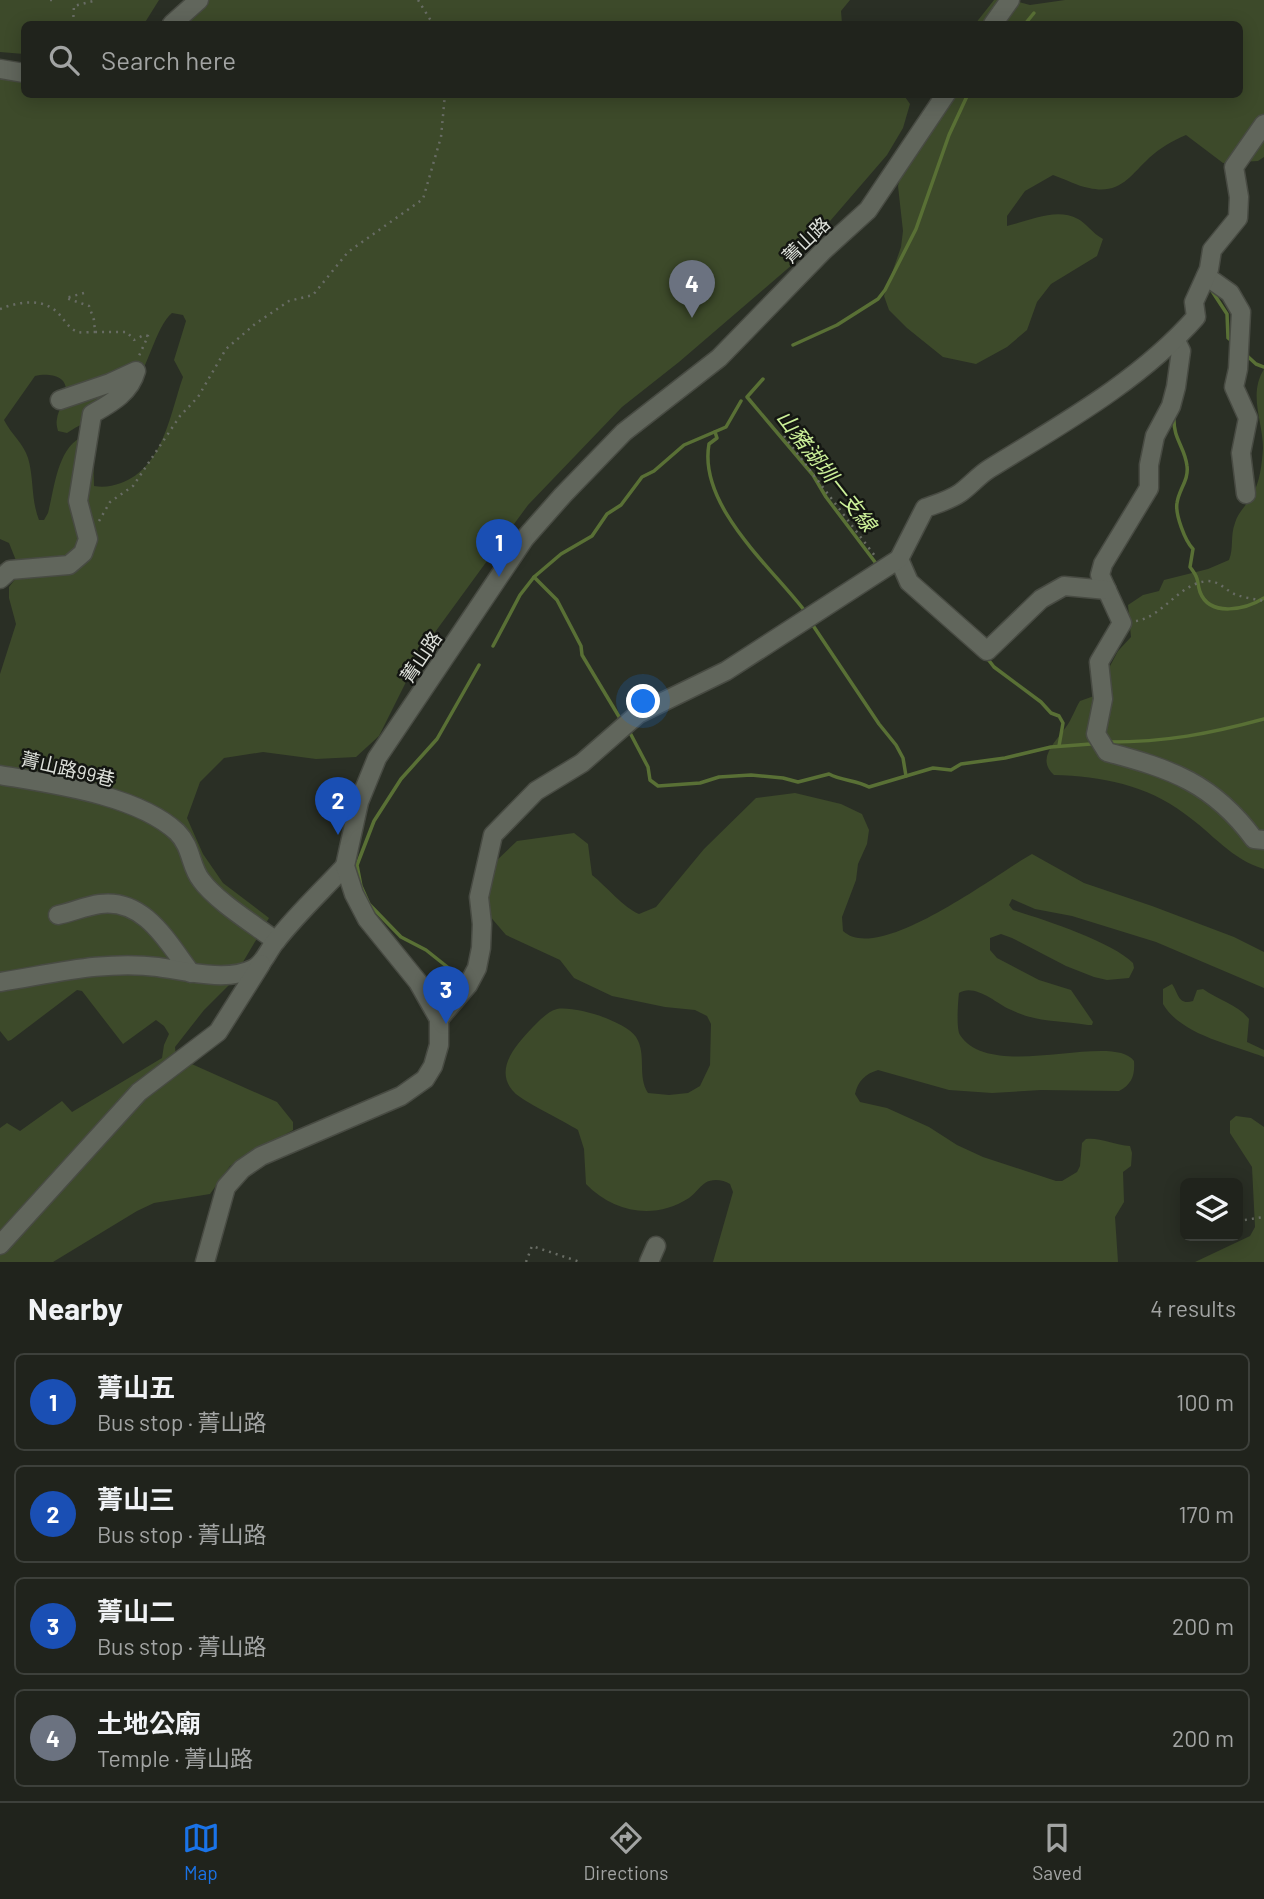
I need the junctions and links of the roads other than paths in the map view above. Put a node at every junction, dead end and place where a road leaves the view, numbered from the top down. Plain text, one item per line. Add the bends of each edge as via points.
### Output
1 (199, 0) edge
2 (1010, 0) edge
3 (175, 21) edge
4 (995, 21) edge
5 (0, 69) edge
6 (21, 72) edge
7 (943, 98) edge
8 (1264, 124) edge
9 (1206, 276) junction
10 (1176, 341) junction
11 (60, 400) dead end
12 (1247, 494) dead end
13 (892, 564) junction
14 (0, 579) edge
15 (1107, 590) junction
16 (0, 775) edge
17 (1264, 840) edge
18 (345, 866) junction
19 (58, 915) dead end
20 (276, 941) junction
21 (261, 964) junction
22 (191, 973) junction
23 (0, 982) edge
24 (439, 1019) junction
25 (0, 1245) edge
26 (205, 1262) edge

1 - 3 street
2 - 4 street
5 - 6 street
7 - 18 street, 菁山路 via 868,210 719,358 624,432 526,538 377,758 359,802
8 - 9 street via 1234,167 1238,218 1212,250
9 - 10 street via 1194,302 1196,317
9 - 12 street via 1230,293 1241,312 1234,387 1248,418 1241,453
10 - 13 street via 1107,394 985,471 958,495 925,508
10 - 15 street via 1181,351 1176,387 1155,436 1149,488 1103,564 1100,575
11 - 14 street via 136,371 119,398 92,414 78,501 88,539 83,553 69,565 10,570
13 - 15 street via 987,652 1041,599 1064,586
13 - 24 street via 726,671 638,715 582,763 536,792 493,835 479,897 482,924 477,968
15 - 17 street via 1122,622 1099,662 1103,699 1096,734 1107,752 1156,765 1199,785 1237,816 1254,839
16 - 20 street, 菁山路99巷 via 98,794 155,815 179,834 199,878 210,890
18 - 20 street
18 - 24 street via 367,919 418,982
19 - 22 street via 101,904 130,907 151,920
20 - 21 street
21 - 22 street via 233,974
21 - 25 street via 218,1032 139,1092
22 - 23 street via 124,964
24 - 26 street via 439,1045 425,1079 401,1096 261,1156 226,1187

